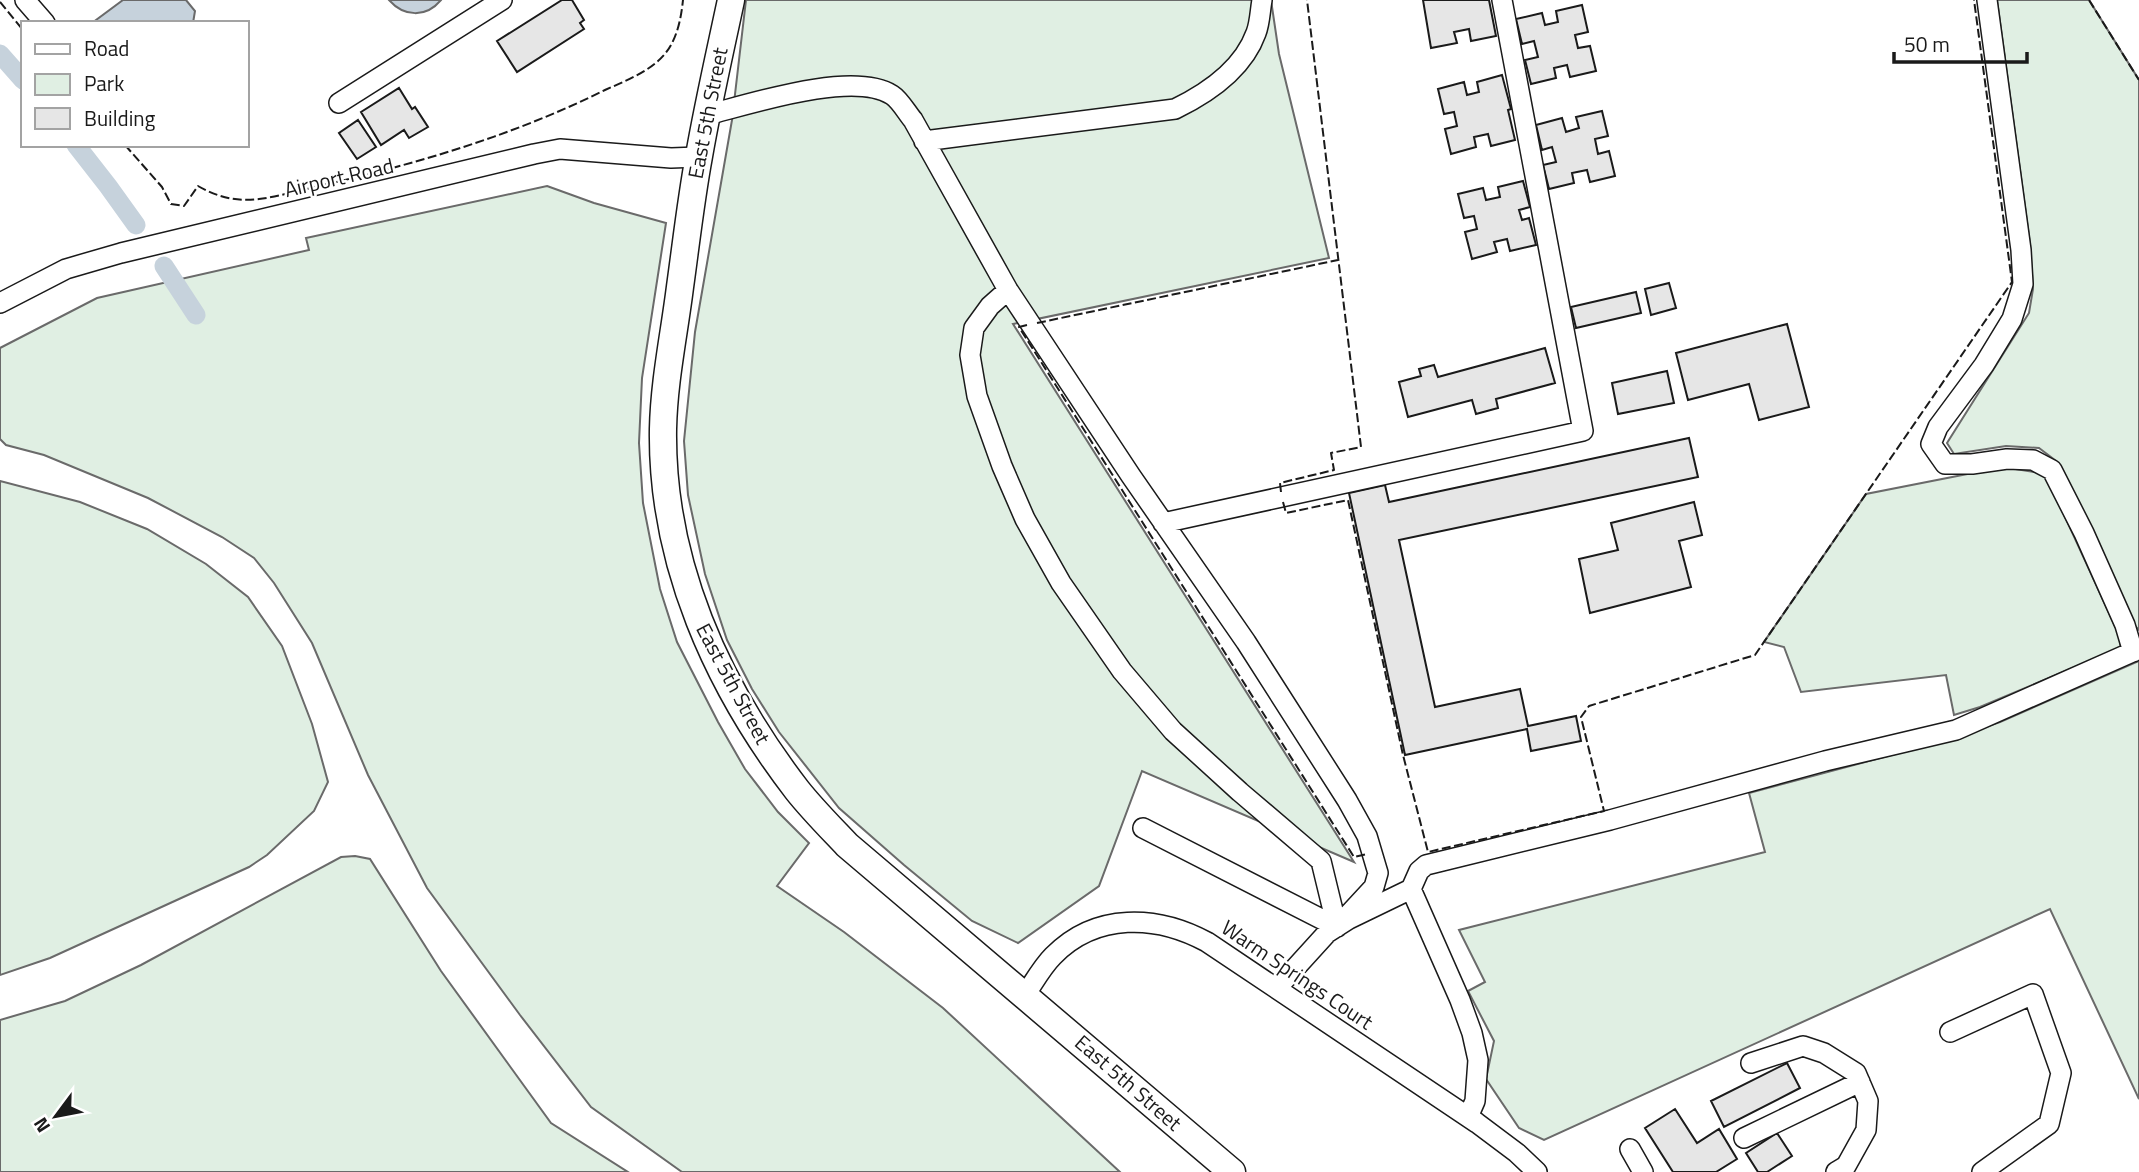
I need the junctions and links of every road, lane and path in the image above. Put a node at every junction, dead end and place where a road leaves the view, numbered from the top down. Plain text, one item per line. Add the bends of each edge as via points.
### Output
1 (24, 0) edge
2 (731, 0) edge
3 (1262, 0) edge
4 (1502, 0) edge
5 (1987, 0) edge
6 (496, 2) edge
7 (43, 21) edge
8 (339, 103) dead end
9 (707, 115) junction
10 (924, 141) junction
11 (698, 157) junction
12 (1008, 290) junction
13 (0, 303) edge
14 (1163, 523) junction
15 (2136, 651) edge
16 (1143, 828) dead end
17 (1411, 889) junction
18 (1337, 927) junction
19 (1277, 988) junction
20 (1025, 995) junction
21 (1950, 1032) dead end
22 (1751, 1063) dead end
23 (1860, 1082) junction
24 (1468, 1116) junction
25 (1744, 1138) dead end
26 (1630, 1149) dead end
27 (1232, 1172) edge
28 (1537, 1172) edge
29 (1643, 1172) edge
30 (1836, 1172) edge
31 (1982, 1172) edge

1 - 7 street
2 - 9 main road, East 5th Street
3 - 10 street via 1256,33 1245,54 1196,99 1175,109
4 - 14 street via 1583,431
5 - 15 street via 2023,284 2012,319 1931,444 1945,464 2034,460 2052,470
6 - 8 street
9 - 10 street via 800,92 844,86 875,89 893,96
9 - 11 main road, East 5th Street
10 - 12 street
11 - 13 street, Airport Road via 560,149 534,154 121,253 66,269
11 - 20 main road, East 5th Street via 663,431 668,508 697,619 734,696 799,792 847,845
12 - 14 street
12 - 18 street via 974,328 970,355 977,396 1025,519 1122,671 1173,731 1321,860
14 - 18 street via 1246,642 1367,836 1378,873 1374,887
15 - 17 street via 1956,730 1435,862 1419,871
16 - 18 street
17 - 18 street
17 - 24 street via 1472,1033 1478,1060 1475,1101
18 - 19 street
19 - 20 street, Warm Springs Court via 1190,933 1132,921 1093,929 1063,947
19 - 24 street, Warm Springs Court
20 - 27 main road, East 5th Street
21 - 31 street via 2033,994 2061,1073 2049,1124
22 - 23 street via 1803,1046 1846,1066
23 - 25 street
23 - 30 street via 1868,1101 1867,1130 1846,1166
24 - 28 street, Warm Springs Court
26 - 29 street

